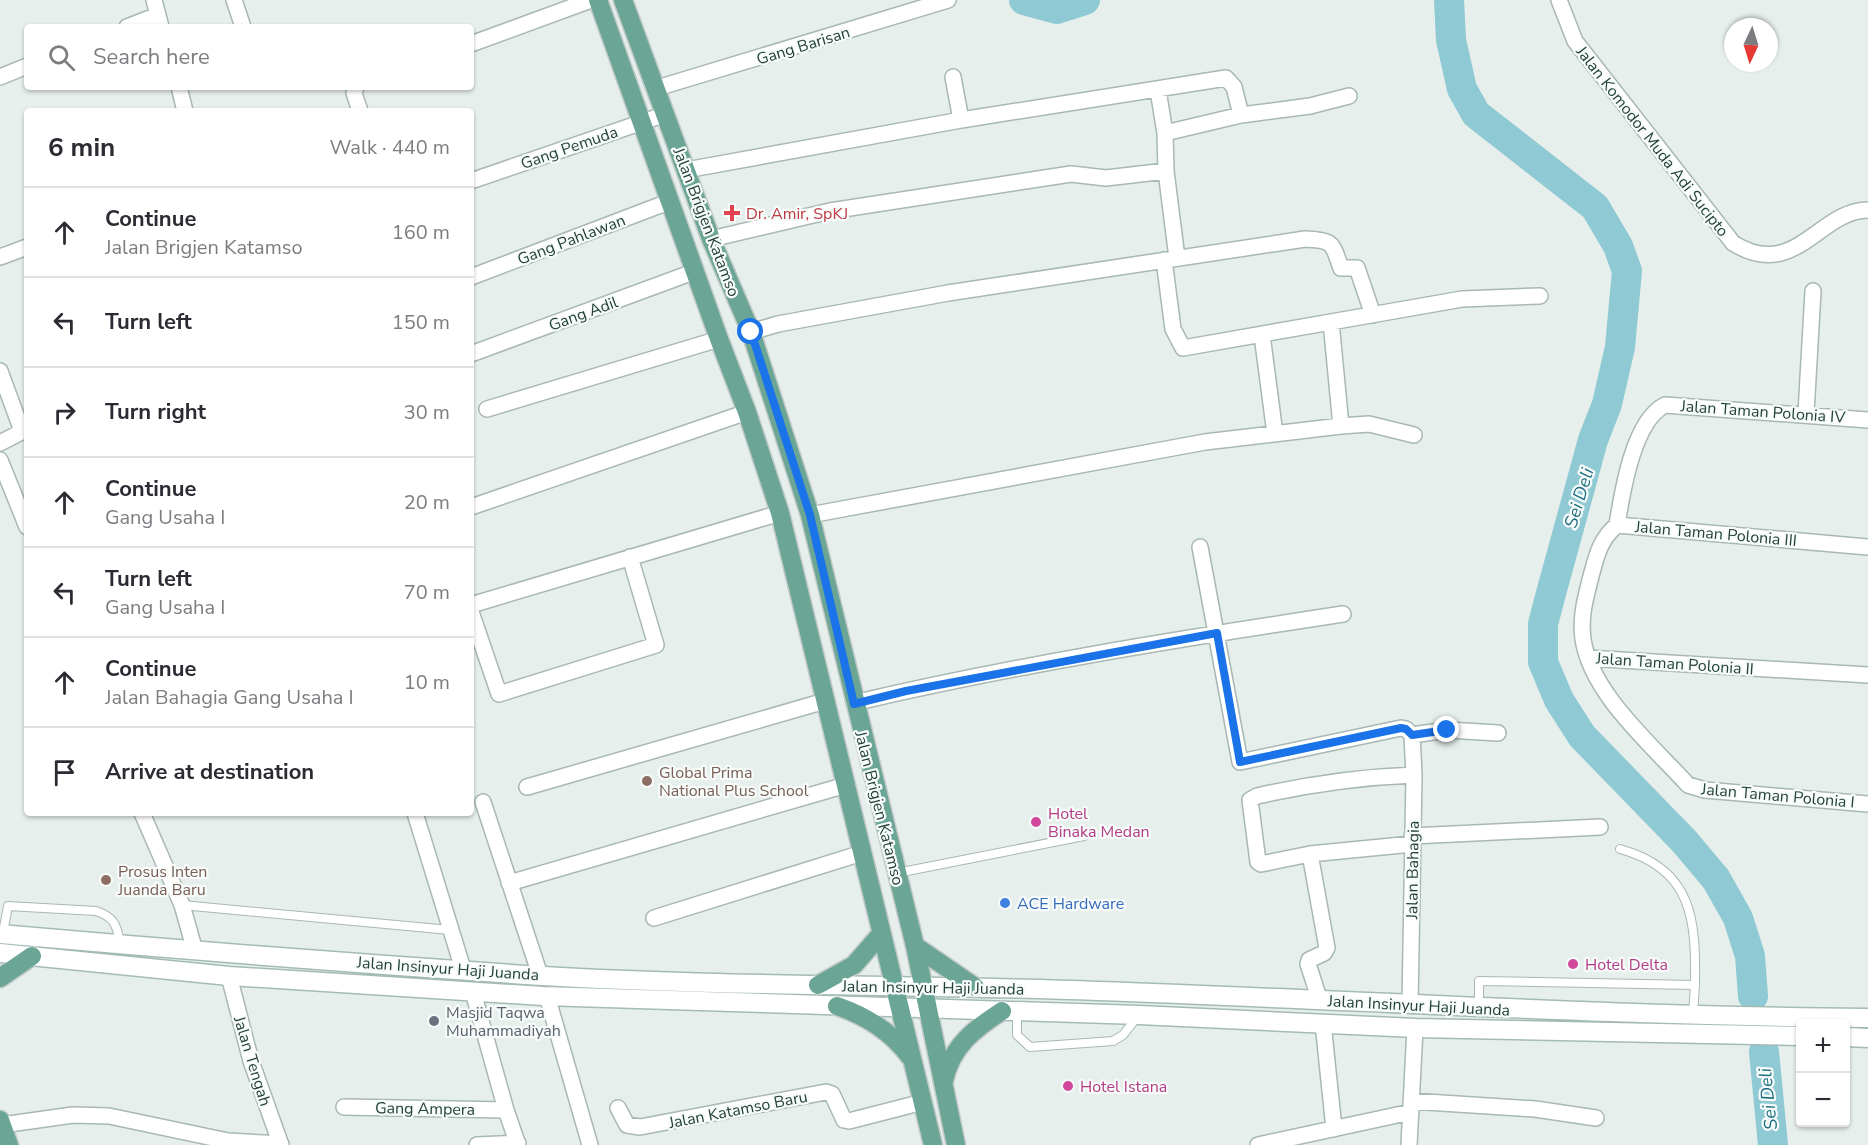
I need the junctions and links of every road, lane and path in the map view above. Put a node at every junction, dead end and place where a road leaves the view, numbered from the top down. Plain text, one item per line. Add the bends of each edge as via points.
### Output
1 (154, 0) edge
2 (234, 0) edge
3 (591, 0) edge
4 (598, 0) edge
5 (623, 0) edge
6 (948, 0) edge
7 (1559, 0) edge
8 (160, 21) edge
9 (144, 24) edge
10 (242, 24) edge
11 (474, 43) edge
12 (24, 67) edge
13 (0, 77) edge
14 (952, 77) dead end
15 (657, 88) junction
16 (180, 90) edge
17 (355, 90) edge
18 (1158, 90) junction
19 (1349, 96) dead end
20 (184, 108) edge
21 (359, 108) edge
22 (666, 114) junction
23 (1241, 115) junction
24 (961, 120) junction
25 (641, 122) junction
26 (1165, 133) junction
27 (686, 170) junction
28 (1166, 171) junction
29 (474, 180) edge
30 (670, 201) junction
31 (1868, 210) edge
32 (711, 239) junction
33 (24, 248) edge
34 (0, 257) edge
35 (1171, 259) junction
36 (696, 271) junction
37 (474, 276) edge
38 (1813, 291) dead end
39 (1540, 296) dead end
40 (1373, 315) junction
41 (1331, 322) junction
42 (751, 332) junction
43 (1262, 335) junction
44 (719, 339) junction
45 (474, 353) edge
46 (0, 371) edge
47 (1658, 408) joint
48 (487, 409) dead end
49 (747, 412) junction
50 (1806, 413) junction
51 (1868, 420) edge
52 (1341, 426) junction
53 (24, 428) edge
54 (24, 431) edge
55 (1275, 434) junction
56 (1414, 435) dead end
57 (0, 443) edge
58 (0, 460) edge
59 (474, 506) edge
60 (780, 513) junction
61 (810, 515) junction
62 (24, 520) edge
63 (1617, 525) junction
64 (1200, 547) dead end
65 (1868, 547) edge
66 (630, 556) junction
67 (474, 604) edge
68 (1342, 614) dead end
69 (474, 621) edge
70 (1217, 633) junction
71 (1588, 658) junction
72 (1868, 675) edge
73 (825, 701) junction
74 (854, 704) junction
75 (1498, 733) dead end
76 (1412, 735) junction
77 (1414, 775) junction
78 (846, 785) junction
79 (527, 787) dead end
80 (483, 802) dead end
81 (1868, 804) edge
82 (143, 816) edge
83 (416, 816) edge
84 (1600, 827) dead end
85 (1084, 836) dead end
86 (1412, 840) junction
87 (1620, 849) dead end
88 (862, 853) junction
89 (1310, 854) junction
90 (896, 873) junction
91 (509, 883) junction
92 (4, 905) edge
93 (182, 905) junction
94 (654, 918) dead end
95 (450, 930) junction
96 (2, 934) edge
97 (881, 934) junction
98 (120, 943) junction
99 (915, 946) junction
100 (195, 951) junction
101 (0, 953) edge
102 (33, 956) junction
103 (463, 969) junction
104 (540, 975) junction
105 (229, 976) junction
106 (0, 978) edge
107 (818, 985) junction
108 (1695, 985) junction
109 (895, 986) junction
110 (923, 987) junction
111 (975, 987) junction
112 (473, 992) junction
113 (547, 996) junction
114 (1320, 1000) junction
115 (1410, 1005) junction
116 (837, 1006) junction
117 (900, 1007) junction
118 (928, 1007) junction
119 (1479, 1008) junction
120 (1009, 1011) junction
121 (1700, 1014) junction
122 (1139, 1015) junction
123 (1868, 1018) edge
124 (1323, 1023) junction
125 (1415, 1028) junction
126 (1796, 1036) edge
127 (1850, 1037) edge
128 (1868, 1038) edge
129 (912, 1060) junction
130 (943, 1085) junction
131 (922, 1102) junction
132 (344, 1107) dead end
133 (1411, 1107) junction
134 (618, 1108) dead end
135 (506, 1110) junction
136 (1596, 1118) dead end
137 (1, 1122) edge
138 (1334, 1129) junction
139 (281, 1144) edge
140 (518, 1144) edge
141 (9, 1145) edge
142 (477, 1145) edge
143 (590, 1145) edge
144 (933, 1145) edge
145 (956, 1145) edge
146 (1261, 1145) edge
147 (1409, 1145) edge

1 - 8 street
2 - 10 street
3 - 11 street
4 - 25 main road, Jalan Brigjen Katamso
5 - 15 main road, Jalan Brigjen Katamso
6 - 15 street, Gang Barisan
7 - 31 street, Jalan Komodor Muda Adi Sucipto via 1575,41 1733,243 1748,252 1771,255 1800,245 1848,214
8 - 9 street
12 - 13 street
14 - 24 street
15 - 22 main road, Jalan Brigjen Katamso
16 - 20 street
17 - 21 street
18 - 23 street via 1226,78 1234,87
18 - 24 street
18 - 26 street
19 - 23 street via 1310,106
22 - 25 street, Gang Pemuda
22 - 27 main road, Jalan Brigjen Katamso
23 - 26 street
24 - 27 street
25 - 29 street, Gang Pemuda
25 - 30 main road, Jalan Brigjen Katamso
26 - 28 street
27 - 32 main road, Jalan Brigjen Katamso
28 - 32 street via 1106,178 1071,174 830,211
28 - 35 street
30 - 36 main road, Jalan Brigjen Katamso
30 - 37 street, Gang Pahlawan
32 - 42 main road, Jalan Brigjen Katamso
33 - 34 street
35 - 40 street via 1321,239 1338,253 1341,268 1354,267 1360,271
35 - 42 street via 948,293
35 - 43 street via 1173,329 1183,348
36 - 44 main road, Jalan Brigjen Katamso
36 - 45 street, Gang Adil
38 - 50 street
39 - 40 street via 1462,299
40 - 41 street
41 - 43 street
41 - 52 street
42 - 61 main road, Jalan Brigjen Katamso
43 - 55 street
44 - 48 street
44 - 49 main road, Jalan Brigjen Katamso
46 - 53 street
47 - 50 street, Jalan Taman Polonia IV via 1672,404
47 - 63 street, Jalan Taman Polonia III via 1626,471
49 - 59 street
49 - 60 main road, Jalan Brigjen Katamso
50 - 51 street, Jalan Taman Polonia IV
52 - 55 street
52 - 56 street via 1369,424
54 - 57 street
55 - 61 street via 1181,446
58 - 62 street
60 - 66 street
60 - 73 main road, Jalan Brigjen Katamso
61 - 74 main road, Jalan Brigjen Katamso
63 - 65 street, Jalan Taman Polonia III
63 - 71 street, Jalan Taman Polonia II via 1601,540 1582,609
64 - 70 street
66 - 67 street
66 - 69 street via 656,645 499,694
68 - 70 street
70 - 74 street
70 - 76 street via 1240,762 1401,728
71 - 72 street, Jalan Taman Polonia II
71 - 81 street, Jalan Taman Polonia I via 1610,699 1688,785 1706,790
73 - 78 main road, Jalan Brigjen Katamso
73 - 79 street
74 - 90 main road, Jalan Brigjen Katamso
75 - 76 street via 1447,730
76 - 77 street, Jalan Bahagia
77 - 86 street, Jalan Bahagia
77 - 89 street via 1318,782 1252,798 1249,810 1259,863
78 - 88 main road, Jalan Brigjen Katamso
78 - 91 street
80 - 91 street
82 - 93 street
83 - 95 street
84 - 86 street
85 - 90 lane
86 - 89 street
86 - 115 street, Jalan Bahagia
87 - 108 lane via 1643,855 1670,875 1684,894 1696,948
88 - 94 street
88 - 97 main road, Jalan Brigjen Katamso
89 - 114 street via 1327,948 1308,964
90 - 99 main road, Jalan Brigjen Katamso
91 - 104 street
92 - 96 lane
92 - 98 lane via 96,911 117,924
93 - 95 lane
93 - 100 street
95 - 103 street
96 - 98 main road, Jalan Insinyur Haji Juanda
97 - 107 main road via 854,965
97 - 109 main road, Jalan Brigjen Katamso
98 - 100 main road, Jalan Insinyur Haji Juanda
99 - 110 main road, Jalan Brigjen Katamso
99 - 111 main road
100 - 103 main road, Jalan Insinyur Haji Juanda
101 - 102 main road, Jalan Insinyur Haji Juanda
102 - 105 main road, Jalan Insinyur Haji Juanda
102 - 106 main road
103 - 104 main road, Jalan Insinyur Haji Juanda
104 - 107 main road, Jalan Insinyur Haji Juanda
105 - 112 main road, Jalan Insinyur Haji Juanda
105 - 139 street, Jalan Tengah via 251,1061
107 - 109 main road, Jalan Insinyur Haji Juanda
108 - 119 lane via 1479,981
108 - 121 lane
109 - 110 main road, Jalan Insinyur Haji Juanda
109 - 117 main road, Jalan Brigjen Katamso
110 - 111 main road, Jalan Insinyur Haji Juanda
110 - 118 main road, Jalan Brigjen Katamso
111 - 114 main road, Jalan Insinyur Haji Juanda
112 - 113 main road, Jalan Insinyur Haji Juanda
112 - 135 street
113 - 116 main road, Jalan Insinyur Haji Juanda
113 - 143 street
114 - 115 main road, Jalan Insinyur Haji Juanda
115 - 119 main road, Jalan Insinyur Haji Juanda
116 - 117 main road, Jalan Insinyur Haji Juanda
116 - 129 main road via 887,1032
117 - 118 main road, Jalan Insinyur Haji Juanda
117 - 129 main road, Jalan Brigjen Katamso
118 - 120 main road, Jalan Insinyur Haji Juanda
118 - 130 main road, Jalan Brigjen Katamso
119 - 121 main road, Jalan Insinyur Haji Juanda
120 - 122 main road, Jalan Insinyur Haji Juanda
120 - 122 lane via 1017,1035 1030,1047 1113,1041
120 - 130 main road via 973,1031 958,1047
121 - 123 main road, Jalan Insinyur Haji Juanda
122 - 124 main road, Jalan Insinyur Haji Juanda
124 - 125 main road, Jalan Insinyur Haji Juanda
124 - 138 street
125 - 126 main road, Jalan Insinyur Haji Juanda
125 - 133 street
127 - 128 main road
129 - 131 main road, Jalan Brigjen Katamso
130 - 145 main road, Jalan Brigjen Katamso
131 - 134 street, Jalan Katamso Baru via 849,1121 844,1120 832,1094 826,1092 640,1128 627,1125
131 - 144 main road, Jalan Brigjen Katamso
132 - 135 street, Gang Ampera
133 - 136 street via 1536,1109
133 - 138 street
133 - 147 street
135 - 140 street
137 - 139 street via 73,1115 110,1116 228,1141
137 - 141 main road
138 - 146 street
140 - 142 street

